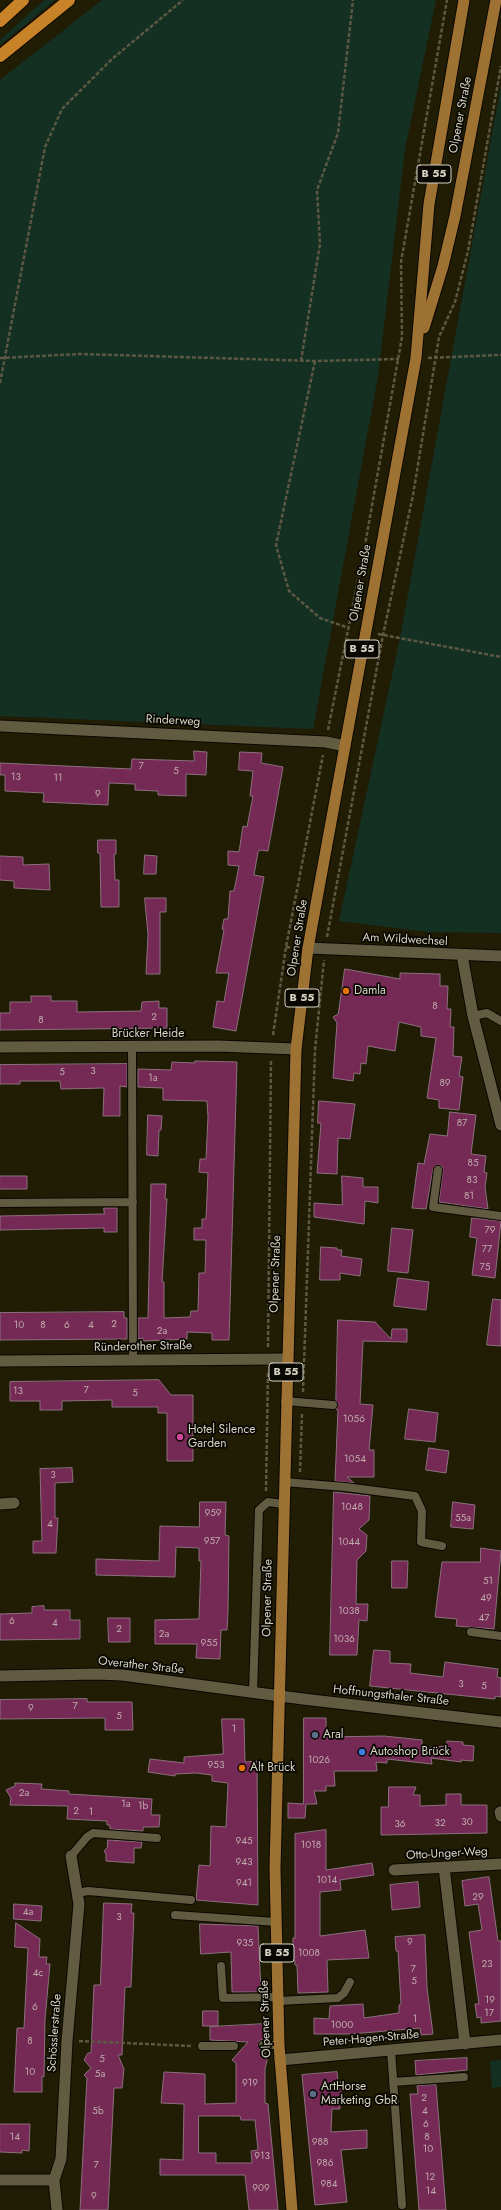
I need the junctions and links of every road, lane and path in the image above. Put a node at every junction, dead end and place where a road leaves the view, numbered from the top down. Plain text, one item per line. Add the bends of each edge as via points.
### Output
1 (23, 0) edge
2 (69, 0) edge
3 (183, 0) edge
4 (353, 0) edge
5 (447, 0) edge
6 (464, 0) edge
7 (496, 0) edge
8 (0, 21) edge
9 (0, 56) edge
10 (501, 66) edge
11 (416, 354) junction
12 (501, 356) edge
13 (0, 358) edge
14 (6, 358) junction
15 (436, 358) junction
16 (398, 359) junction
17 (301, 361) junction
18 (315, 362) junction
19 (0, 383) edge
20 (348, 628) junction
21 (365, 631) junction
22 (383, 636) junction
23 (501, 657) edge
24 (0, 726) edge
25 (326, 742) junction
26 (345, 746) junction
27 (308, 948) junction
28 (325, 949) junction
29 (462, 955) junction
30 (501, 956) edge
31 (473, 1016) junction
32 (501, 1021) edge
33 (271, 1046) junction
34 (0, 1047) edge
35 (132, 1047) junction
36 (296, 1048) junction
37 (501, 1125) edge
38 (438, 1170) dead end
39 (133, 1202) junction
40 (0, 1203) edge
41 (501, 1216) edge
42 (286, 1359) junction
43 (133, 1360) junction
44 (0, 1361) edge
45 (286, 1402) junction
46 (302, 1402) junction
47 (333, 1405) dead end
48 (284, 1482) junction
49 (300, 1483) junction
50 (14, 1503) dead end
51 (0, 1504) edge
52 (283, 1504) junction
53 (442, 1546) dead end
54 (471, 1632) dead end
55 (501, 1636) edge
56 (0, 1676) edge
57 (253, 1692) junction
58 (279, 1696) junction
59 (501, 1722) edge
60 (158, 1838) dead end
61 (71, 1856) joint
62 (501, 1864) edge
63 (444, 1867) junction
64 (394, 1870) dead end
65 (77, 1893) junction
66 (192, 1900) dead end
67 (175, 1915) dead end
68 (276, 1922) junction
69 (221, 1966) dead end
70 (350, 1982) dead end
71 (278, 1999) junction
72 (501, 2040) edge
73 (67, 2041) junction
74 (465, 2044) junction
75 (263, 2045) dead end
76 (279, 2045) junction
77 (202, 2046) joint
78 (234, 2046) dead end
79 (391, 2050) junction
80 (280, 2060) junction
81 (464, 2077) dead end
82 (393, 2082) junction
83 (0, 2180) edge
84 (54, 2180) junction
85 (402, 2205) dead end
86 (57, 2210) edge
87 (292, 2210) edge

1 - 8 highway
2 - 9 highway
3 - 14 path via 112,59 62,109 45,147
4 - 17 path via 338,133 317,190 320,244
5 - 16 path via 401,262 402,337
6 - 11 main road, Olpener Straße / B 55 via 429,204
7 - 11 main road, Olpener Straße / B 55 via 453,223 443,266
10 - 15 path via 468,251 455,302 439,338
11 - 15 path
11 - 16 path
11 - 21 main road, Olpener Straße / B 55
12 - 15 path
13 - 14 path
14 - 17 path via 80,354
14 - 19 path
15 - 22 path via 413,494
16 - 18 path
16 - 20 path
17 - 18 path
18 - 20 path via 276,545 289,591 320,618
20 - 21 path
20 - 25 path
21 - 22 path
21 - 26 main road, Olpener Straße / B 55
22 - 23 path
22 - 28 path
24 - 25 street, Rinderweg
25 - 26 street, Rinderweg
25 - 33 path via 286,947
26 - 27 main road, Olpener Straße / B 55
27 - 28 street, Am Wildwechsel
27 - 36 main road, Olpener Straße / B 55
28 - 29 street, Am Wildwechsel
28 - 46 path via 315,1050
29 - 30 street, Am Wildwechsel
29 - 31 street
31 - 32 lane via 487,1013
31 - 37 street
33 - 35 street, Brücker Heide
33 - 36 street, Brücker Heide
34 - 35 street, Brücker Heide
35 - 39 lane
36 - 42 main road, Olpener Straße / B 55
38 - 41 lane via 433,1207
39 - 40 lane
39 - 43 lane
42 - 43 street, Ründerother Straße
42 - 45 main road, Olpener Straße / B 55
43 - 44 street, Ründerother Straße
45 - 46 lane
45 - 48 main road, Olpener Straße / B 55
46 - 47 lane
46 - 49 path
48 - 49 lane
48 - 52 main road, Olpener Straße / B 55
49 - 53 lane via 416,1496 422,1511 421,1542
50 - 51 street
52 - 57 lane via 268,1502 259,1510
52 - 58 main road, Olpener Straße / B 55
54 - 55 lane
56 - 57 street, Overather Straße via 122,1675
57 - 58 street, Overather Straße
58 - 59 street, Hoffnungsthaler Straße
58 - 68 main road, Olpener Straße / B 55 via 274,1868
60 - 61 lane via 93,1833
61 - 65 street, Schösslerstraße
62 - 63 street, Otto-Unger-Weg
63 - 64 street, Otto-Unger-Weg
63 - 74 street
65 - 66 lane via 88,1891
65 - 73 street, Schösslerstraße
67 - 68 lane
68 - 71 main road, Olpener Straße / B 55
69 - 71 lane via 223,1998
70 - 71 lane via 338,1998
71 - 76 main road, Olpener Straße / B 55
72 - 74 street, Peter-Hagen-Straße
73 - 77 path
73 - 84 street, Schösslerstraße via 62,2159
74 - 79 street, Peter-Hagen-Straße
75 - 76 lane
76 - 80 main road, Olpener Straße / B 55
77 - 78 lane
79 - 80 street, Peter-Hagen-Straße
79 - 82 lane
80 - 87 main road, Olpener Straße / B 55
81 - 82 lane
82 - 85 lane
83 - 84 street
84 - 86 street, Schösslerstraße

